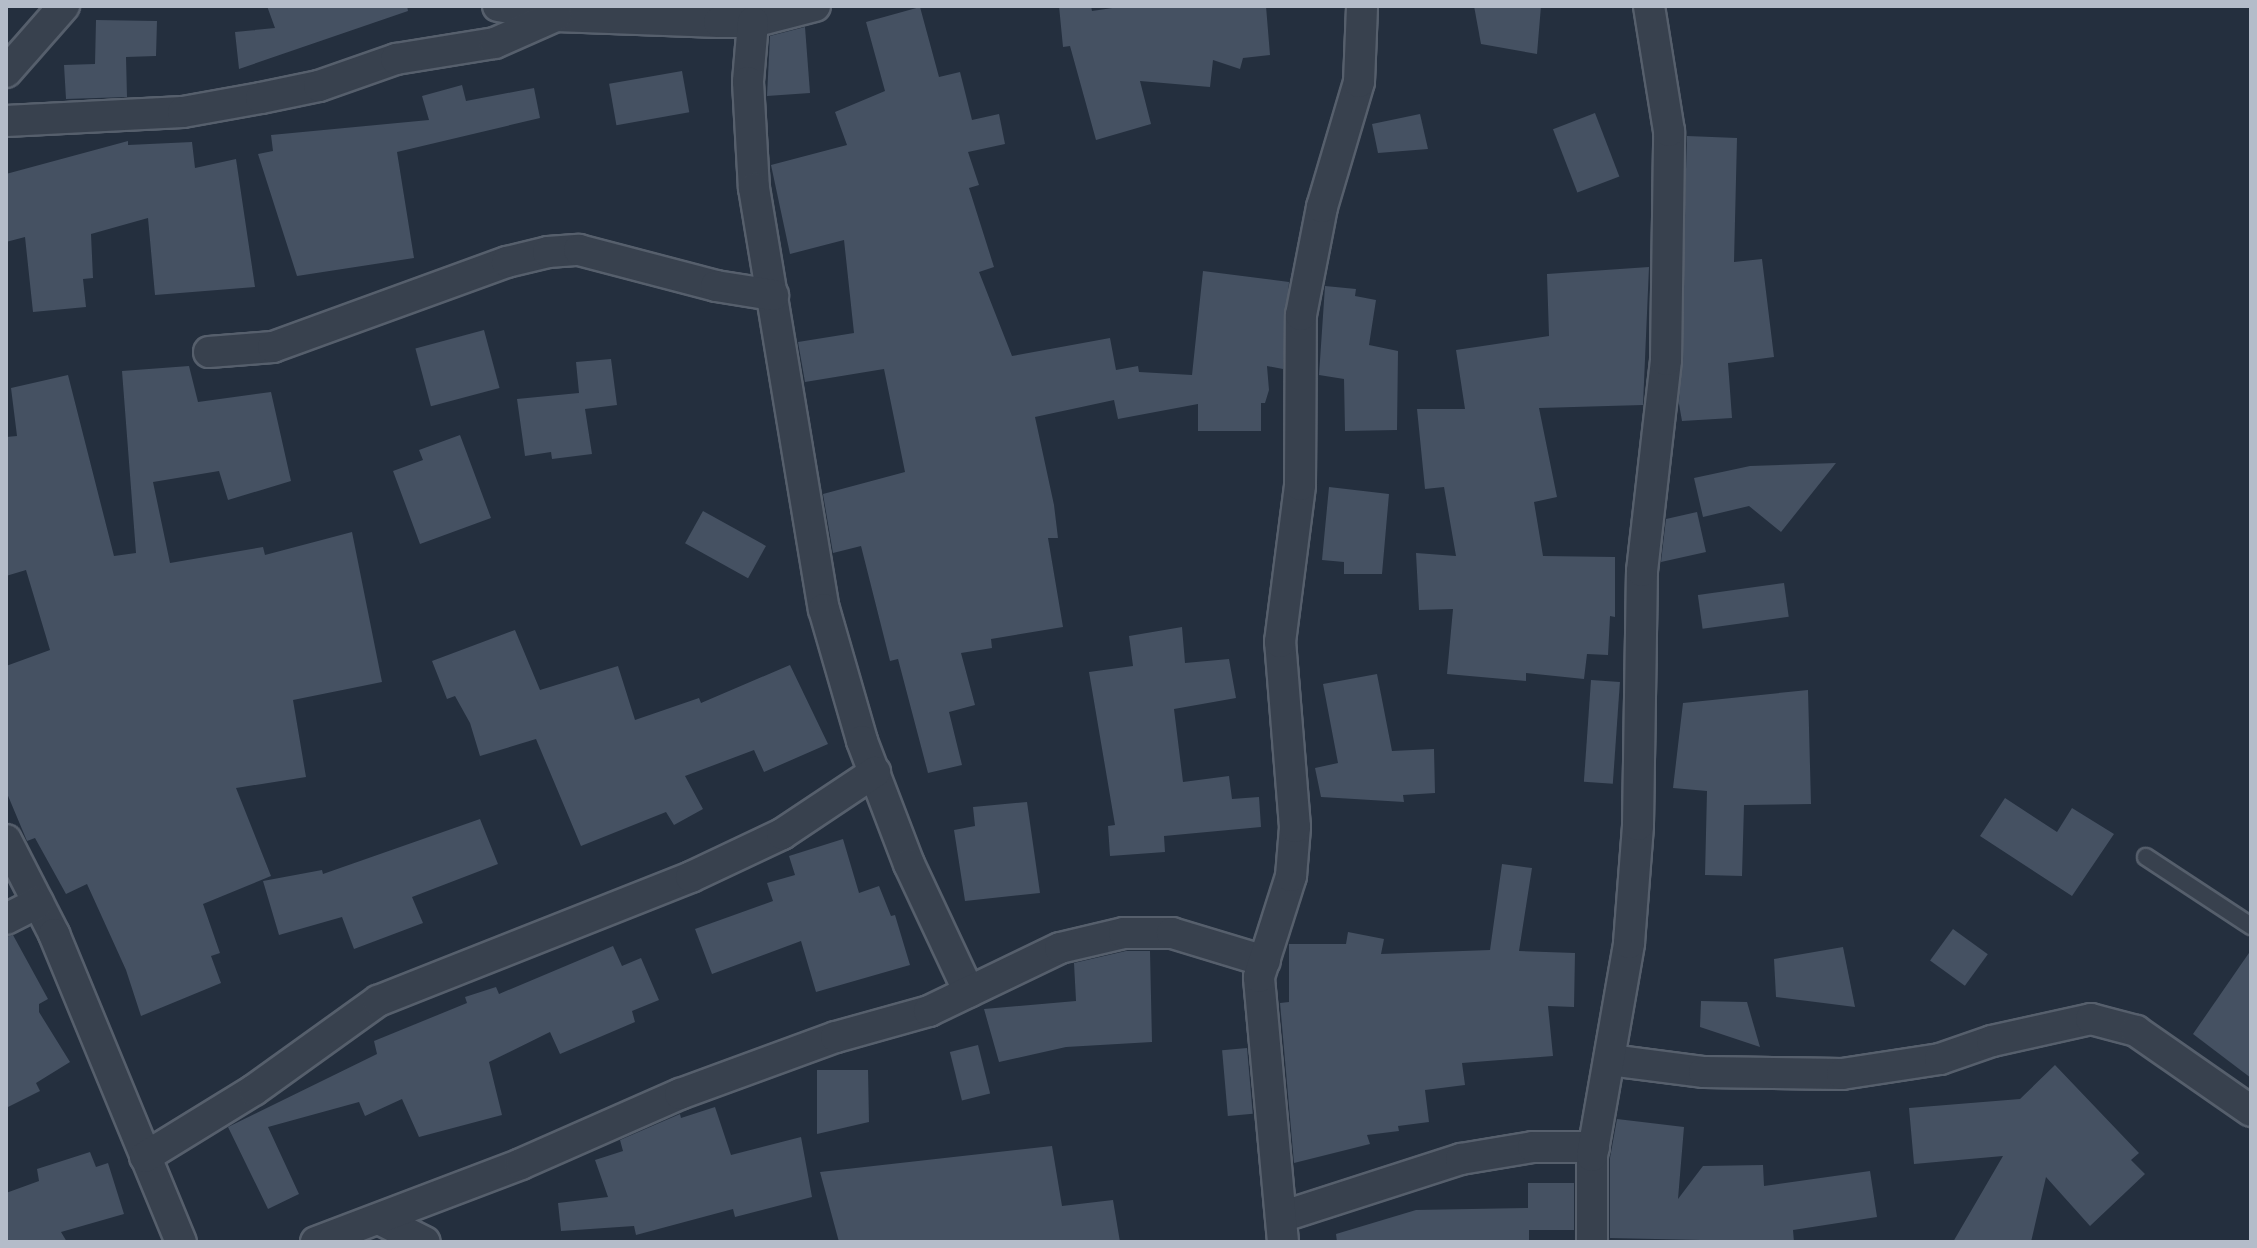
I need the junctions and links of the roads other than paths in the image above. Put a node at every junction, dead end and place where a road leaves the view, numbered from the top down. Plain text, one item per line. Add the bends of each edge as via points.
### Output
1 (64, 6) edge
2 (498, 6) edge
3 (815, 6) edge
4 (1362, 6) edge
5 (1649, 6) edge
6 (556, 16) junction
7 (753, 22) junction
8 (6, 72) edge
9 (6, 121) edge
10 (773, 295) junction
11 (209, 352) dead end
12 (875, 772) junction
13 (6, 840) edge
14 (2146, 857) dead end
15 (38, 903) junction
16 (6, 919) edge
17 (2251, 926) edge
18 (1265, 961) junction
19 (969, 992) junction
20 (1610, 1060) junction
21 (2251, 1111) edge
22 (1594, 1147) junction
23 (145, 1157) junction
24 (379, 1219) junction
25 (1282, 1230) edge
26 (181, 1242) edge
27 (316, 1242) edge
28 (425, 1242) edge
29 (1592, 1242) edge

1 - 8 street
2 - 6 street
3 - 7 street
4 - 18 street via 1359,82 1322,207 1301,315 1300,485 1280,642 1295,827 1291,876
5 - 20 street via 1669,131 1666,360 1642,571 1638,825 1629,943
6 - 7 street
6 - 9 street via 495,43 396,59 319,86 261,98 183,112
7 - 10 street via 748,128
10 - 11 street via 716,286 579,250 548,252 273,347
10 - 12 street via 818,583 843,687
12 - 19 street via 909,864
12 - 23 street via 782,834 691,877 378,1001 254,1090
13 - 15 street
14 - 17 lane
15 - 16 street
15 - 23 street
18 - 19 street via 1209,940 1124,933 1060,948
18 - 25 street via 1259,977
19 - 24 street via 929,1011 836,1037 680,1094 616,1125
20 - 21 street via 1704,1072 1842,1074 1940,1059 1992,1041 2091,1019 2136,1031
20 - 22 street
22 - 25 street via 1482,1154
22 - 29 street
23 - 26 street
24 - 27 street
24 - 28 street

